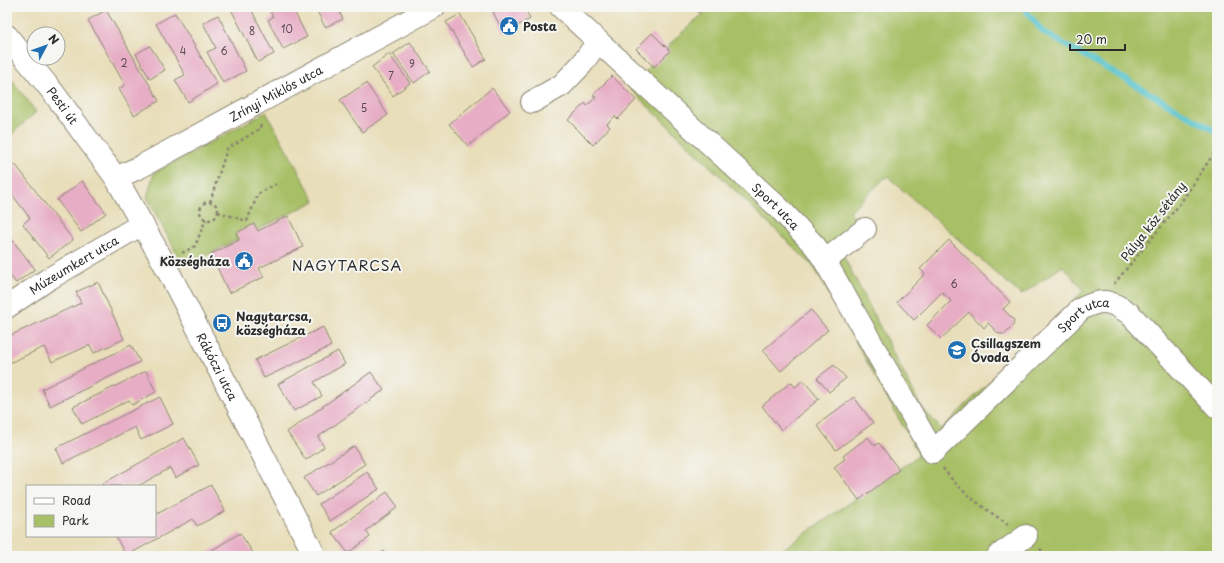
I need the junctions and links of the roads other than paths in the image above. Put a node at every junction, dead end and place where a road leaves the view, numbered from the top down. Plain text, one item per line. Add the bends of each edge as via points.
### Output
1 (434, 7) edge
2 (561, 7) edge
3 (7, 36) edge
4 (598, 40) junction
5 (532, 102) dead end
6 (116, 178) junction
7 (142, 224) junction
8 (865, 229) dead end
9 (825, 261) junction
10 (7, 307) edge
11 (1217, 406) edge
12 (1026, 536) road end
13 (315, 556) edge
14 (998, 556) edge

1 - 6 street, Zrínyi Miklós utca
2 - 4 street, Sport utca
3 - 6 street, Pesti út via 53,92
4 - 5 street via 582,64 562,85
4 - 9 street, Sport utca via 779,208 815,246
6 - 7 street, Rákóczi utca
7 - 10 street, Múzeumkert utca via 47,280
7 - 13 street, Rákóczi utca
8 - 9 street
9 - 11 street, Sport utca via 933,452 1081,309 1099,301 1118,306 1129,313
12 - 14 street

